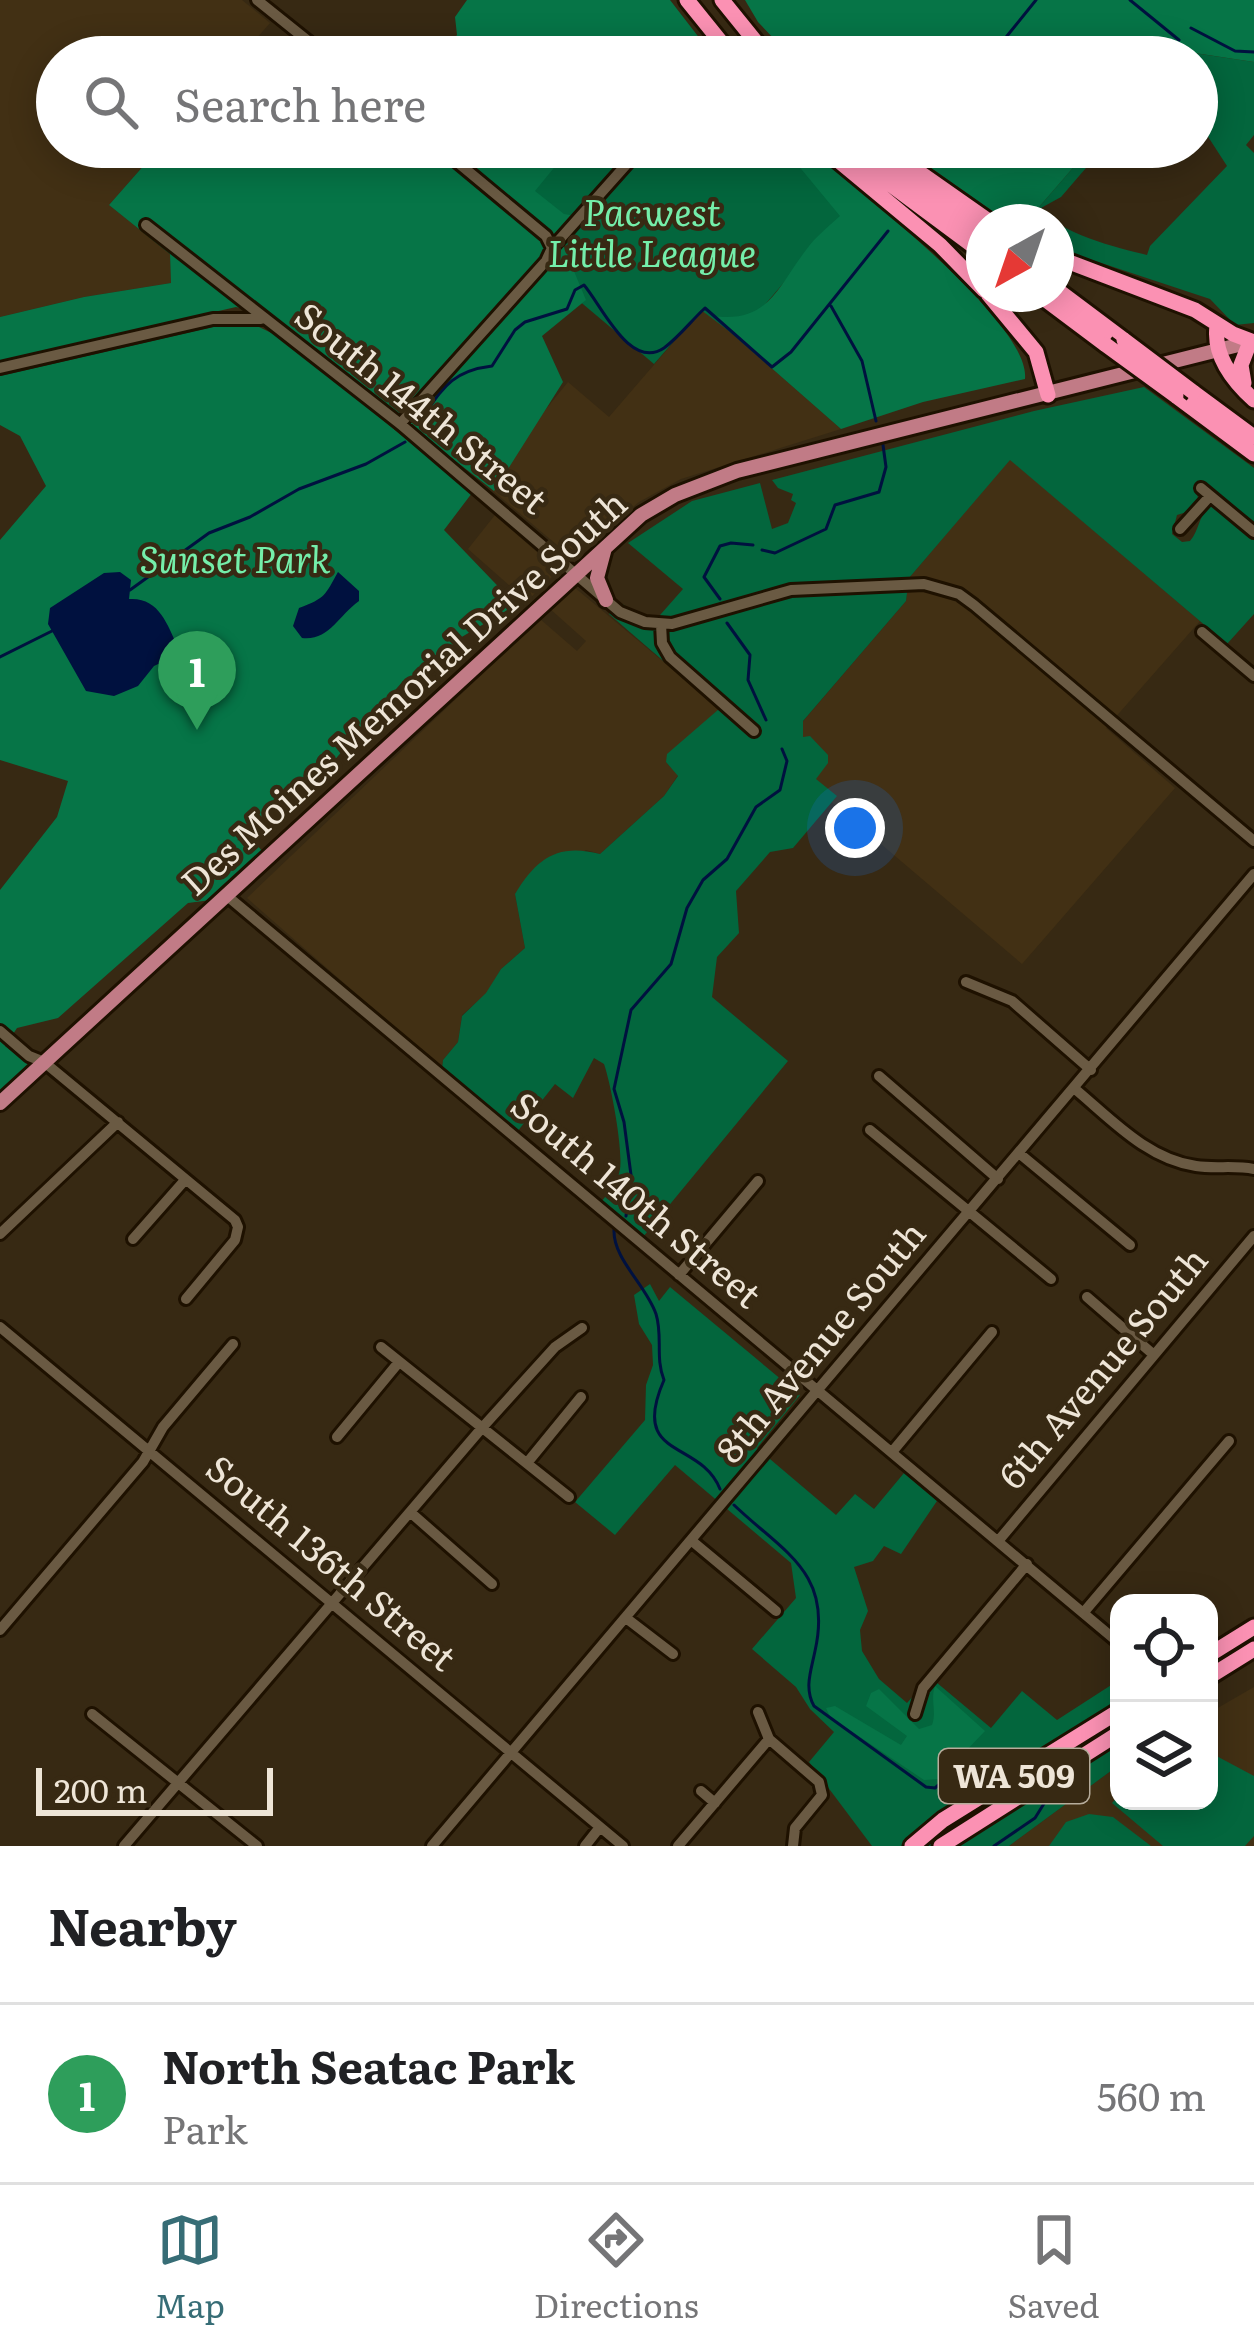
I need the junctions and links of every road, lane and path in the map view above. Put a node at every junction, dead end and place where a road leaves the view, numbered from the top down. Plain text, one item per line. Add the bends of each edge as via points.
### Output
1 (257, 0) edge
2 (687, 0) edge
3 (722, 0) edge
4 (302, 36) edge
5 (716, 36) edge
6 (751, 36) edge
7 (464, 168) edge
8 (623, 168) edge
9 (847, 168) edge
10 (868, 168) edge
11 (892, 168) edge
12 (913, 168) edge
13 (966, 205) edge
14 (966, 223) edge
15 (146, 225) dead end
16 (966, 241) edge
17 (552, 248) junction
18 (1074, 264) edge
19 (966, 272) edge
20 (1074, 302) edge
21 (1003, 312) edge
22 (1062, 312) edge
23 (262, 320) junction
24 (1217, 326) junction
25 (1252, 342) edge
26 (1218, 350) junction
27 (1, 368) edge
28 (1184, 394) junction
29 (1048, 395) junction
30 (1254, 398) edge
31 (400, 424) junction
32 (1254, 437) edge
33 (1254, 454) edge
34 (1180, 529) dead end
35 (1254, 532) edge
36 (606, 545) junction
37 (574, 572) junction
38 (606, 600) junction
39 (661, 624) junction
40 (1202, 632) dead end
41 (1254, 676) edge
42 (754, 731) dead end
43 (1254, 841) edge
44 (1254, 874) edge
45 (226, 895) junction
46 (966, 982) dead end
47 (0, 1031) edge
48 (44, 1062) junction
49 (1091, 1070) junction
50 (879, 1076) dead end
51 (1075, 1089) junction
52 (0, 1102) edge
53 (118, 1122) junction
54 (870, 1130) dead end
55 (1019, 1154) junction
56 (1254, 1169) edge
57 (998, 1179) junction
58 (184, 1180) junction
59 (758, 1180) dead end
60 (969, 1213) junction
61 (0, 1234) edge
62 (1254, 1236) edge
63 (133, 1239) dead end
64 (1130, 1245) dead end
65 (680, 1275) junction
66 (1052, 1279) dead end
67 (1087, 1297) dead end
68 (186, 1298) dead end
69 (0, 1327) edge
70 (582, 1328) dead end
71 (992, 1332) dead end
72 (233, 1344) dead end
73 (381, 1347) dead end
74 (1154, 1354) junction
75 (399, 1362) junction
76 (819, 1390) junction
77 (581, 1397) dead end
78 (481, 1429) junction
79 (337, 1437) dead end
80 (1229, 1441) dead end
81 (149, 1451) junction
82 (892, 1452) junction
83 (526, 1463) junction
84 (569, 1497) dead end
85 (410, 1512) junction
86 (999, 1540) junction
87 (692, 1541) junction
88 (1027, 1564) junction
89 (492, 1584) dead end
90 (332, 1604) junction
91 (776, 1611) dead end
92 (1084, 1612) junction
93 (626, 1618) junction
94 (1254, 1627) edge
95 (0, 1630) edge
96 (1110, 1635) edge
97 (1218, 1649) edge
98 (1254, 1649) edge
99 (673, 1654) dead end
100 (1218, 1671) edge
101 (758, 1712) dead end
102 (92, 1714) dead end
103 (915, 1714) dead end
104 (1110, 1717) edge
105 (770, 1739) junction
106 (1110, 1739) edge
107 (511, 1753) junction
108 (177, 1784) junction
109 (701, 1791) dead end
110 (715, 1803) junction
111 (600, 1827) junction
112 (124, 1846) edge
113 (257, 1846) edge
114 (432, 1846) edge
115 (585, 1846) edge
116 (622, 1846) edge
117 (678, 1846) edge
118 (793, 1846) edge
119 (912, 1846) edge
120 (941, 1846) edge

1 - 4 street
2 - 5 highway
3 - 6 highway
7 - 17 street
8 - 17 street
9 - 19 highway
10 - 16 highway
11 - 14 highway
12 - 13 highway
15 - 23 street, South 144th Street
17 - 31 street
18 - 24 highway
20 - 28 highway, bridge
21 - 29 highway via 1036,352
22 - 28 highway, bridge
23 - 27 street via 213,319
23 - 31 street, South 144th Street
24 - 25 highway
24 - 26 highway
25 - 26 main road, Des Moines Memorial Drive South
25 - 30 highway via 1240,374
26 - 29 main road, Des Moines Memorial Drive South
26 - 30 highway
28 - 32 highway
28 - 33 highway
29 - 36 main road, Des Moines Memorial Drive South via 737,470 675,495
31 - 37 street, South 144th Street
34 - 35 street via 1206,492
36 - 37 main road, Des Moines Memorial Drive South
36 - 38 main road via 597,578
37 - 38 street, South 144th Street
37 - 45 main road, Des Moines Memorial Drive South
38 - 39 street, South 144th Street
39 - 42 street via 670,657
39 - 43 street via 810,587 924,584 959,594
40 - 41 street
44 - 49 street, 8th Avenue South
45 - 48 main road, Des Moines Memorial Drive South
45 - 65 street, South 140th Street
46 - 49 street via 1012,1001
47 - 48 street
48 - 52 main road, Des Moines Memorial Drive South
48 - 53 street
49 - 51 street, 8th Avenue South
50 - 57 street
51 - 55 street, 8th Avenue South
51 - 56 street via 1170,1160
53 - 58 street
53 - 61 street
54 - 60 street
55 - 57 street, 8th Avenue South
55 - 64 street
57 - 60 street, 8th Avenue South
58 - 63 street
58 - 68 street via 238,1228
59 - 65 street
60 - 66 street
60 - 76 street, 8th Avenue South
62 - 74 street, 6th Avenue South
65 - 76 street, South 140th Street
67 - 74 street
69 - 81 street, South 136th Street
70 - 78 street
71 - 82 street
72 - 81 street
73 - 75 street
74 - 86 street, 6th Avenue South
75 - 78 street
75 - 79 street
76 - 82 street, South 140th Street
76 - 87 street, 8th Avenue South
77 - 83 street
78 - 83 street
78 - 85 street
80 - 92 street
81 - 90 street, South 136th Street
81 - 95 street
82 - 86 street, South 140th Street
83 - 84 street
85 - 89 street
85 - 90 street
86 - 88 street, South 140th Street
87 - 91 street
87 - 93 street, 8th Avenue South
88 - 92 street, South 140th Street
88 - 103 street via 923,1688
90 - 107 street, South 136th Street
90 - 108 street
92 - 96 street, South 140th Street
93 - 99 street
93 - 107 street, 8th Avenue South
94 - 97 highway
98 - 100 highway
101 - 105 street
102 - 108 street
104 - 119 highway, WA 509
105 - 110 street
105 - 118 street via 819,1782 822,1795 796,1828
106 - 120 highway, WA 509
107 - 111 street, South 136th Street
107 - 114 street, 8th Avenue South
108 - 112 street
108 - 113 street
109 - 110 street
110 - 117 street
111 - 115 street
111 - 116 street, South 136th Street

